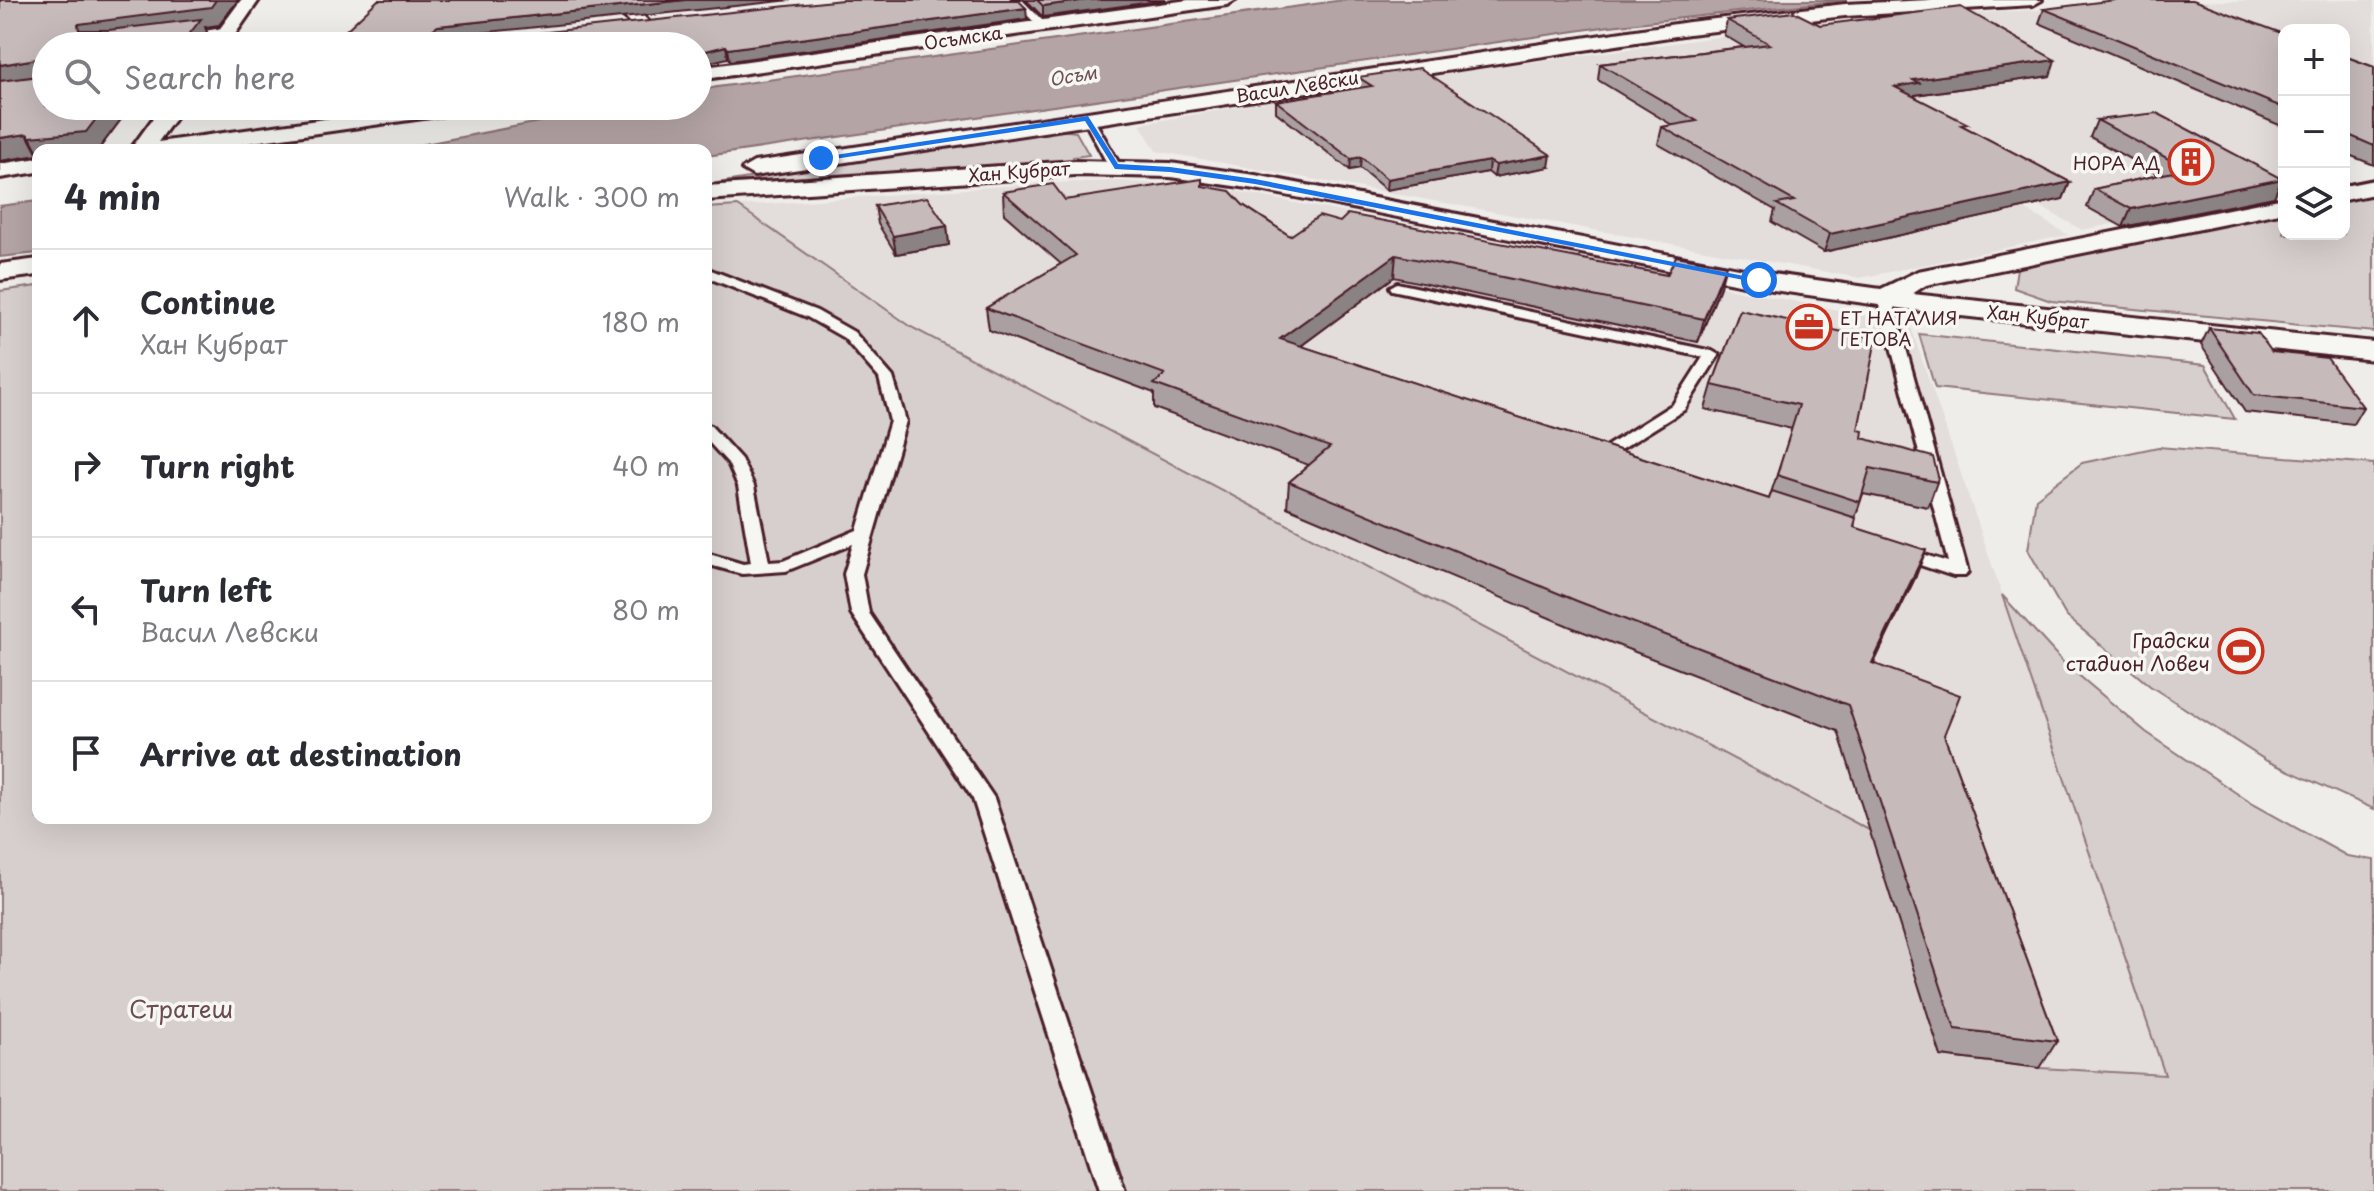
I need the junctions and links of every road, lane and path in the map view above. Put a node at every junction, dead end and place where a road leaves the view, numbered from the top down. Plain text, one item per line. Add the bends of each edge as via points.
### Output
1 (250, 0) edge
2 (618, 0) edge
3 (1017, 0) edge
4 (1227, 0) edge
5 (2033, 0) edge
6 (672, 21) edge
7 (642, 24) junction
8 (1043, 26) junction
9 (611, 28) edge
10 (227, 32) edge
11 (649, 32) edge
12 (712, 72) edge
13 (1088, 118) junction
14 (163, 120) edge
15 (365, 120) edge
16 (145, 144) edge
17 (192, 144) edge
18 (32, 166) edge
19 (1115, 167) junction
20 (0, 171) edge
21 (712, 176) edge
22 (2374, 187) edge
23 (2350, 192) edge
24 (712, 193) edge
25 (2278, 206) edge
26 (32, 268) edge
27 (0, 272) edge
28 (712, 274) edge
29 (1397, 287) edge
30 (1885, 298) junction
31 (2374, 351) edge
32 (712, 436) edge
33 (1632, 464) edge
34 (865, 533) junction
35 (1885, 547) edge
36 (712, 560) edge
37 (761, 568) junction
38 (1112, 1191) edge

1 - 10 street
2 - 7 street
3 - 8 lane
4 - 8 street, Осъмска
5 - 13 street, Васил Левски via 1845,10 1689,28
6 - 7 street
7 - 9 street
7 - 11 street
8 - 12 street, Осъмска
13 - 19 lane
13 - 21 street, Васил Левски
14 - 16 street
15 - 17 street
18 - 20 street
19 - 24 street, Хан Кубрат
19 - 30 street, Хан Кубрат via 1255,182 1759,280
22 - 23 street
25 - 30 street via 1918,279
26 - 27 street
28 - 34 lane via 812,314 849,335 886,377 898,421
29 - 33 lane via 1712,355 1679,407 1602,454
30 - 31 street, Хан Кубрат
30 - 35 lane via 1959,572
32 - 37 lane via 735,462 746,486
34 - 37 lane via 786,566
34 - 38 lane via 853,574 860,613 983,798
36 - 37 lane via 742,569

